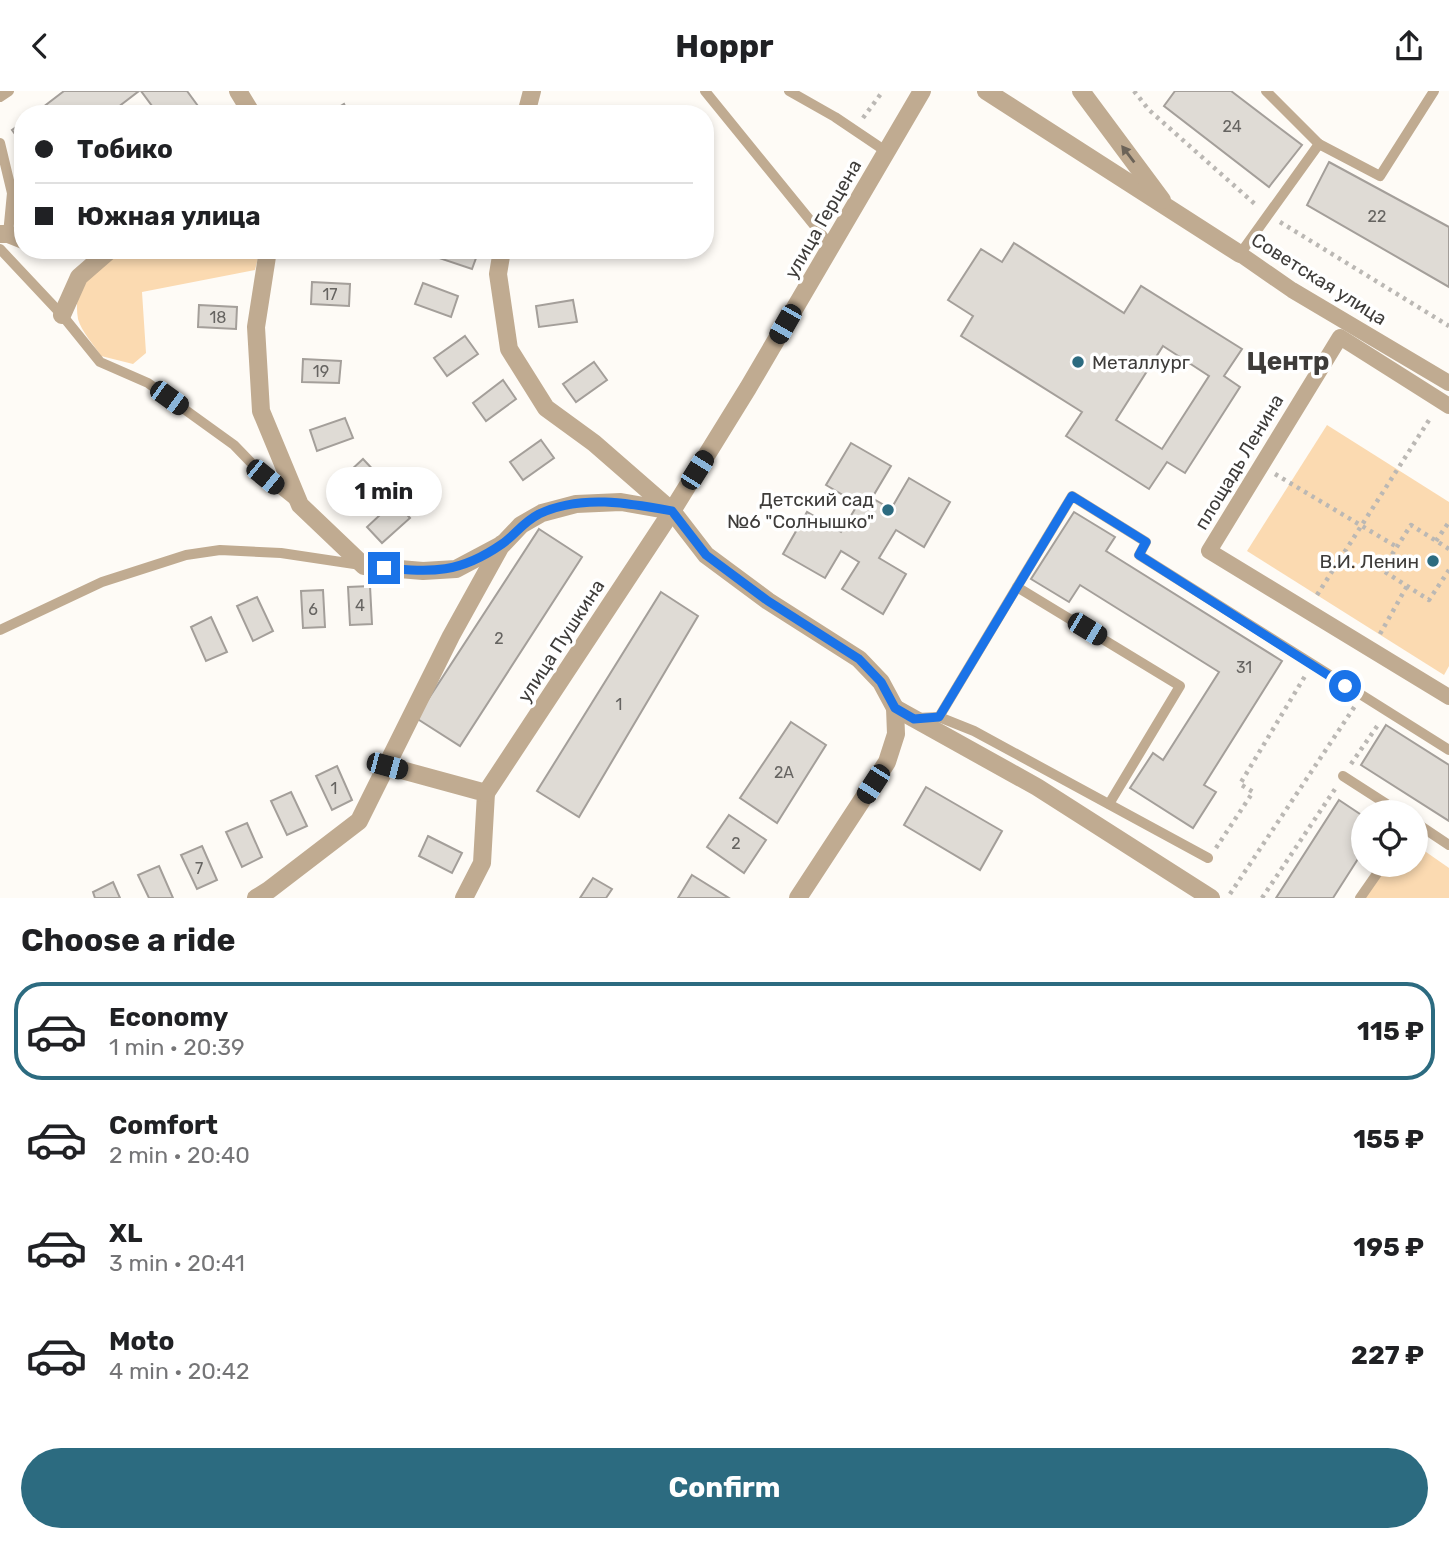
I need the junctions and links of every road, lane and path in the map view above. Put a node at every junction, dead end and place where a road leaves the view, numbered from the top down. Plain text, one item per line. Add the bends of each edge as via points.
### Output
1 (9, 91) edge
2 (705, 91) edge
3 (789, 91) edge
4 (883, 91) edge
5 (922, 91) edge
6 (986, 91) edge
7 (1081, 91) edge
8 (1134, 91) edge
9 (1266, 91) edge
10 (1434, 91) edge
11 (0, 97) edge
12 (855, 129) junction
13 (0, 143) edge
14 (1319, 144) junction
15 (887, 152) junction
16 (1168, 208) junction
17 (1268, 215) junction
18 (8, 239) edge
19 (831, 246) junction
20 (1240, 254) junction
21 (22, 259) edge
22 (100, 259) edge
23 (267, 259) edge
24 (500, 259) edge
25 (62, 315) junction
26 (1449, 326) edge
27 (1449, 383) edge
28 (1445, 404) edge
29 (1261, 465) junction
30 (300, 505) junction
31 (672, 511) junction
32 (1449, 522) edge
33 (1361, 526) junction
34 (1436, 541) junction
35 (503, 544) junction
36 (1397, 547) junction
37 (1449, 549) edge
38 (364, 566) junction
39 (1449, 570) edge
40 (1447, 578) edge
41 (1407, 586) junction
42 (1017, 587) junction
43 (1307, 611) junction
44 (0, 630) edge
45 (1369, 649) junction
46 (1311, 665) junction
47 (1362, 696) junction
48 (1449, 698) edge
49 (895, 708) junction
50 (1386, 712) junction
51 (939, 717) junction
52 (914, 719) junction
53 (1449, 750) edge
54 (387, 766) junction
55 (1343, 776) junction
56 (486, 793) junction
57 (1380, 800) edge
58 (1109, 804) junction
59 (1428, 831) edge
60 (1449, 845) edge
61 (1208, 858) joint
62 (1375, 877) edge
63 (256, 898) edge
64 (464, 898) edge
65 (798, 898) edge
66 (1210, 898) edge
67 (1228, 898) edge
68 (1262, 898) edge
69 (1360, 898) edge

1 - 11 lane
2 - 19 lane
3 - 12 lane
4 - 12 path
5 - 15 street, улица Герцена
6 - 16 street, Советская улица
16 -> 7 street, Советская улица
8 - 17 path via 1149,110
9 - 14 lane
10 - 14 lane via 1380,176
12 - 15 lane
13 - 18 lane via 12,193
14 - 17 lane
15 - 19 street, улица Герцена
16 - 20 street, Советская улица
17 - 20 lane
17 - 26 path
19 - 31 street, улица Герцена
20 - 27 street, Советская улица
21 - 25 lane
22 - 25 street via 79,277
23 - 30 street via 256,327 261,411
24 - 31 street via 498,274 509,349 546,408
25 - 30 lane via 100,362 148,383 234,445
28 - 29 street, площадь Ленина via 1340,337
28 - 33 path
29 - 33 path
29 - 43 street, площадь Ленина via 1209,551
30 - 38 street
31 - 35 street via 621,502 576,504 542,513 521,525
31 - 49 street via 706,555 859,659 881,682
31 - 56 street, улица Пушкина
32 - 34 path
33 - 36 path
33 - 43 path
34 - 36 path via 1411,525
34 - 37 path
35 - 38 street via 456,569
35 - 54 street via 445,647
36 - 41 path via 1382,570
38 - 44 lane via 220,549 102,582
39 - 40 path
40 - 41 path via 1429,600
41 - 45 path
42 - 46 lane via 1072,496 1146,542 1139,555
42 - 51 lane
42 - 58 lane via 1180,686
43 - 45 street, площадь Ленина
45 - 48 street, площадь Ленина
46 - 47 lane
46 - 61 path via 1240,784 1253,792
47 - 50 lane
47 - 67 path
49 - 52 street
49 - 65 street via 895,734 887,762
50 - 53 lane
50 - 55 path
51 - 52 lane
51 - 58 lane
52 - 66 street via 1037,787
54 - 56 street
54 - 63 street via 359,821
55 - 57 lane
55 - 68 path
56 - 64 street via 482,863
58 - 61 lane
59 - 60 lane
62 - 69 lane

